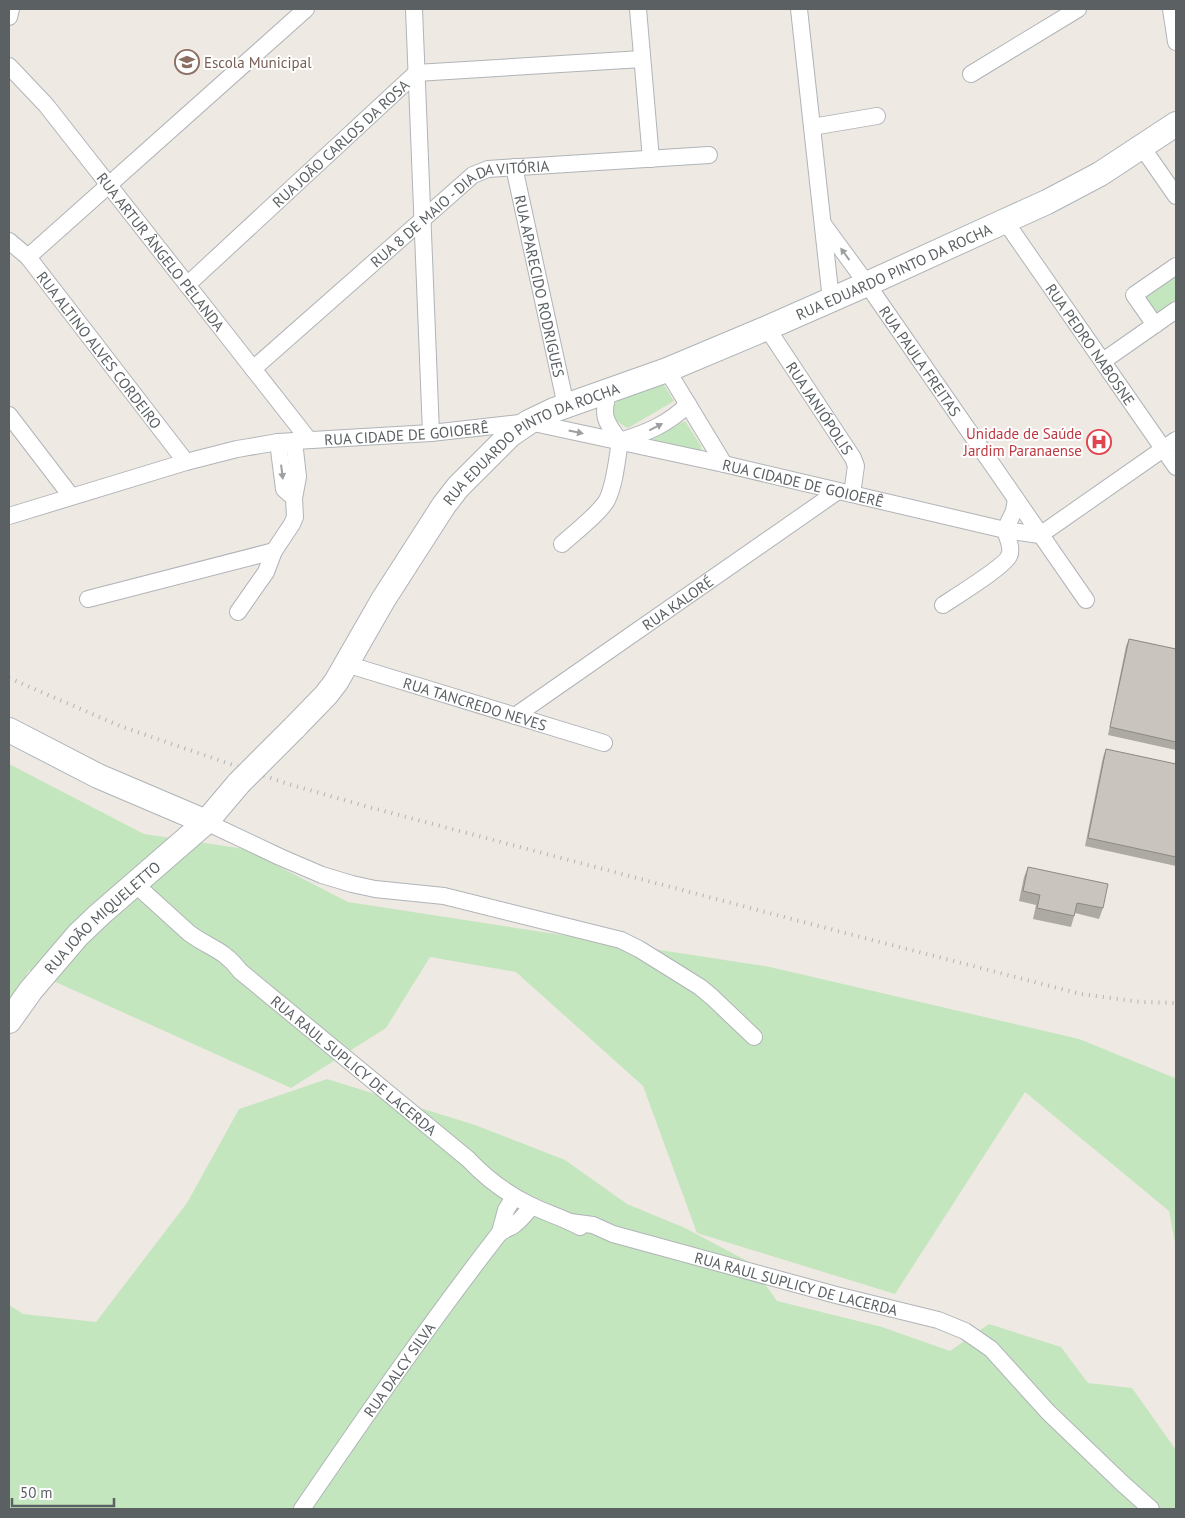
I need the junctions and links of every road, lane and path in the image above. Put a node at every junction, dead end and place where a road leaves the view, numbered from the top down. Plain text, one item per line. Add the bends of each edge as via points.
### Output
1 (11, 9) edge
2 (414, 9) edge
3 (638, 9) edge
4 (799, 9) edge
5 (1078, 9) edge
6 (1171, 9) edge
7 (297, 12) edge
8 (9, 16) edge
9 (1176, 42) edge
10 (642, 59) junction
11 (9, 66) edge
12 (416, 73) junction
13 (971, 74) dead end
14 (877, 116) dead end
15 (1176, 124) edge
16 (812, 127) junction
17 (1142, 147) junction
18 (709, 155) dead end
19 (650, 159) junction
20 (514, 167) junction
21 (108, 184) junction
22 (1176, 196) edge
23 (422, 220) junction
24 (1005, 221) junction
25 (823, 224) junction
26 (9, 241) edge
27 (28, 257) junction
28 (1176, 266) edge
29 (867, 284) junction
30 (187, 285) junction
31 (831, 300) junction
32 (1176, 310) edge
33 (1155, 325) junction
34 (767, 328) junction
35 (1103, 361) junction
36 (253, 369) junction
37 (667, 370) junction
38 (609, 391) junction
39 (688, 404) junction
40 (566, 406) junction
41 (9, 415) edge
42 (529, 422) junction
43 (431, 433) junction
44 (293, 441) junction
45 (620, 442) junction
46 (1170, 445) edge
47 (186, 462) junction
48 (724, 464) junction
49 (1176, 467) edge
50 (845, 492) junction
51 (71, 496) junction
52 (1016, 499) junction
53 (9, 516) edge
54 (1005, 530) junction
55 (1040, 535) junction
56 (562, 544) dead end
57 (274, 551) junction
58 (88, 599) dead end
59 (1086, 600) dead end
60 (943, 605) dead end
61 (238, 612) dead end
62 (346, 664) junction
63 (515, 716) junction
64 (9, 730) edge
65 (604, 743) dead end
66 (206, 822) junction
67 (135, 884) junction
68 (9, 1021) edge
69 (754, 1037) dead end
70 (508, 1192) junction
71 (532, 1206) junction
72 (500, 1232) junction
73 (302, 1509) edge
74 (1151, 1509) edge

1 - 8 street
2 - 12 street
3 - 10 street
4 - 16 street, RUA PAULA FREITAS
5 - 13 street
6 - 9 street
7 - 21 street
10 - 12 street, RUA JOÃO CARLOS DA ROSA
10 - 19 street
11 - 21 street, RUA ARTUR ÂNGELO PELANDA via 46,105
12 - 23 street
12 - 30 street, RUA JOÃO CARLOS DA ROSA
14 - 16 street
15 - 17 main road, RUA EDUARDO PINTO DA ROCHA
16 - 25 street, RUA PAULA FREITAS
17 - 22 street
17 - 24 main road, RUA EDUARDO PINTO DA ROCHA via 1073,189
18 - 19 street, RUA 8 DE MAIO - DIA DA VITÓRIA
19 - 20 street, RUA 8 DE MAIO - DIA DA VITÓRIA
20 - 23 street, RUA 8 DE MAIO - DIA DA VITÓRIA via 488,169 473,175
20 - 40 street, RUA APARECIDO RODRIGUES
21 - 27 street
21 - 30 street, RUA ARTUR ÂNGELO PELANDA
23 - 36 street, RUA 8 DE MAIO - DIA DA VITÓRIA
23 - 43 street
24 - 29 main road, RUA EDUARDO PINTO DA ROCHA
24 - 35 street, RUA PEDRO NABOSNE
29 -> 25 street, RUA PAULA FREITAS
25 - 31 street, RUA PAULA FREITAS
26 - 27 street, RUA ALTINO ALVES CORDEIRO
27 - 47 street, RUA ALTINO ALVES CORDEIRO
28 - 33 street via 1134,295
29 - 31 main road, RUA EDUARDO PINTO DA ROCHA
29 - 52 street, RUA PAULA FREITAS
30 - 36 street, RUA ARTUR ÂNGELO PELANDA
31 - 34 main road, RUA EDUARDO PINTO DA ROCHA
32 - 33 street
33 - 35 street
34 - 37 main road, RUA EDUARDO PINTO DA ROCHA
34 - 50 street, RUA JANIÓPOLIS via 853,458 856,466
35 - 46 street, RUA PEDRO NABOSNE
36 - 44 street, RUA ARTUR ÂNGELO PELANDA
37 - 38 main road, RUA EDUARDO PINTO DA ROCHA
37 - 39 street
38 - 40 main road, RUA EDUARDO PINTO DA ROCHA
38 - 45 street via 604,415
45 -> 39 street via 658,427
39 - 48 street
40 - 42 main road, RUA EDUARDO PINTO DA ROCHA
41 - 51 street
42 - 43 street, RUA CIDADE DE GOIOERÊ
42 -> 45 street, RUA CIDADE DE GOIOERÊ
42 - 62 main road, RUA EDUARDO PINTO DA ROCHA via 510,435 475,469 444,505
43 - 44 street, RUA CIDADE DE GOIOERÊ
44 - 47 street, RUA CIDADE DE GOIOERÊ via 237,449
44 - 57 street via 284,489 294,498 295,517
45 - 48 street, RUA CIDADE DE GOIOERÊ
45 - 56 street via 606,501
46 - 49 street, RUA PEDRO NABOSNE
46 - 55 street
47 - 51 street, RUA CIDADE DE GOIOERÊ
48 - 50 street, RUA CIDADE DE GOIOERÊ
50 - 54 street, RUA CIDADE DE GOIOERÊ
50 - 63 street, RUA KALORÉ
51 - 53 street, RUA CIDADE DE GOIOERÊ
52 - 54 street
52 - 55 street, RUA PAULA FREITAS
54 - 55 street, RUA CIDADE DE GOIOERÊ
54 - 60 street via 1010,556
55 - 59 street, RUA PAULA FREITAS
57 - 58 street
57 - 61 street via 266,572
62 - 63 street, RUA TANCREDO NEVES
62 - 66 main road, RUA EDUARDO PINTO DA ROCHA, bridge via 326,696 239,783
63 - 65 street, RUA TANCREDO NEVES
64 - 66 main road via 98,776
66 - 67 main road, RUA JOÃO MIQUELETTO
66 - 69 street via 322,875 352,884 444,896 620,940 700,988
67 - 68 main road, RUA JOÃO MIQUELETTO via 78,934
67 - 70 street, RUA RAUL SUPLICY DE LACERDA via 168,913 193,926 226,964 240,970 468,1160 490,1170
70 - 71 street, RUA RAUL SUPLICY DE LACERDA
70 - 72 street, RUA DALCY SILVA
71 - 72 street, RUA DALCY SILVA via 514,1225
71 - 74 street, RUA RAUL SUPLICY DE LACERDA via 570,1222 593,1225 613,1234 938,1320 965,1331 978,1339 990,1362 1018,1380
72 - 73 street, RUA DALCY SILVA via 411,1350

